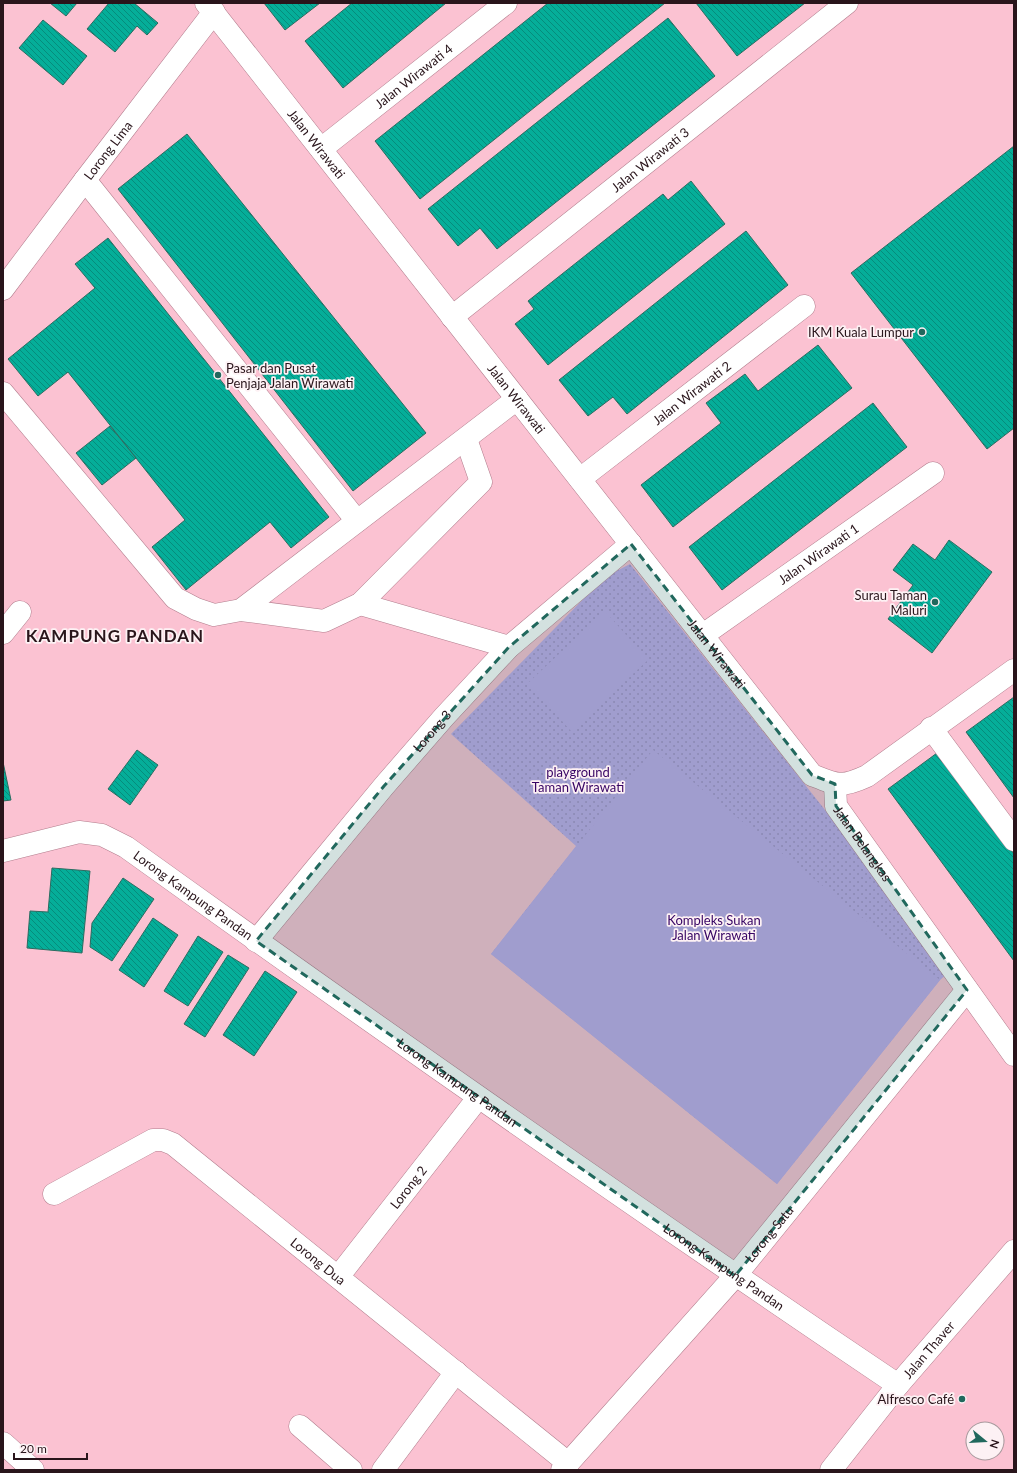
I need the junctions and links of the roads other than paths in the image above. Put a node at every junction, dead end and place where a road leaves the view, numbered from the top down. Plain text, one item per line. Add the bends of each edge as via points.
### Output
1 (506, 3) edge
2 (847, 3) edge
3 (210, 8) edge
4 (320, 149) junction
5 (85, 180) junction
6 (3, 289) edge
7 (804, 306) dead end
8 (452, 316) junction
9 (3, 393) edge
10 (517, 399) junction
11 (466, 439) junction
12 (933, 473) dead end
13 (580, 479) junction
14 (357, 521) junction
15 (631, 544) junction
16 (360, 604) junction
17 (241, 610) junction
18 (20, 612) dead end
19 (3, 633) edge
20 (703, 635) junction
21 (509, 648) junction
22 (1014, 670) edge
23 (931, 728) junction
24 (835, 784) junction
25 (1014, 840) edge
26 (3, 851) edge
27 (256, 941) junction
28 (968, 990) junction
29 (1014, 1055) edge
30 (478, 1098) junction
31 (54, 1194) dead end
32 (1014, 1251) edge
33 (735, 1276) junction
34 (338, 1277) junction
35 (456, 1372) junction
36 (898, 1385) junction
37 (300, 1426) dead end
38 (3, 1442) edge
39 (565, 1466) edge
40 (33, 1470) edge
41 (351, 1470) edge
42 (383, 1470) edge
43 (830, 1470) edge

1 - 4 street, Jalan Wirawati 4
2 - 8 street, Jalan Wirawati 3
3 - 4 street, Jalan Wirawati
3 - 5 street, Lorong Lima
4 - 8 street, Jalan Wirawati
5 - 6 street, Lorong Lima
5 - 14 street
7 - 13 street, Jalan Wirawati 2
8 - 10 street, Jalan Wirawati
9 - 17 street via 175,598 214,615
10 - 11 street
10 - 13 street, Jalan Wirawati
11 - 14 street
11 - 16 street via 481,482
12 - 20 street, Jalan Wirawati 1
13 - 15 street, Jalan Wirawati
14 - 17 street
15 - 20 street, Jalan Wirawati
15 - 21 street, Lorong 3
16 - 17 street via 324,621
16 - 21 street
18 - 19 street
20 - 24 street, Jalan Wirawati via 812,775
21 - 27 street, Lorong 3 via 384,786
22 - 23 street, Jalan Belangkas
23 - 24 street, Jalan Belangkas via 867,776 852,783
23 - 25 street
24 - 28 street, Jalan Belangkas via 836,806
26 - 27 street, Lorong Kampung Pandan via 79,832 102,835 126,847
27 - 30 street, Lorong Kampung Pandan
28 - 29 street, Jalan Belangkas
28 - 33 street, Lorong Satu
30 - 33 street, Lorong Kampung Pandan
30 - 34 street, Lorong 2
31 - 34 street, Lorong Dua via 153,1140 163,1140 173,1144
32 - 36 street, Jalan Thaver
33 - 36 street, Lorong Kampung Pandan
33 - 39 street, Lorong Satu
34 - 35 street, Lorong Dua
35 - 39 street, Lorong Dua
35 - 42 street
36 - 43 street, Jalan Thaver
37 - 41 street
38 - 40 street

